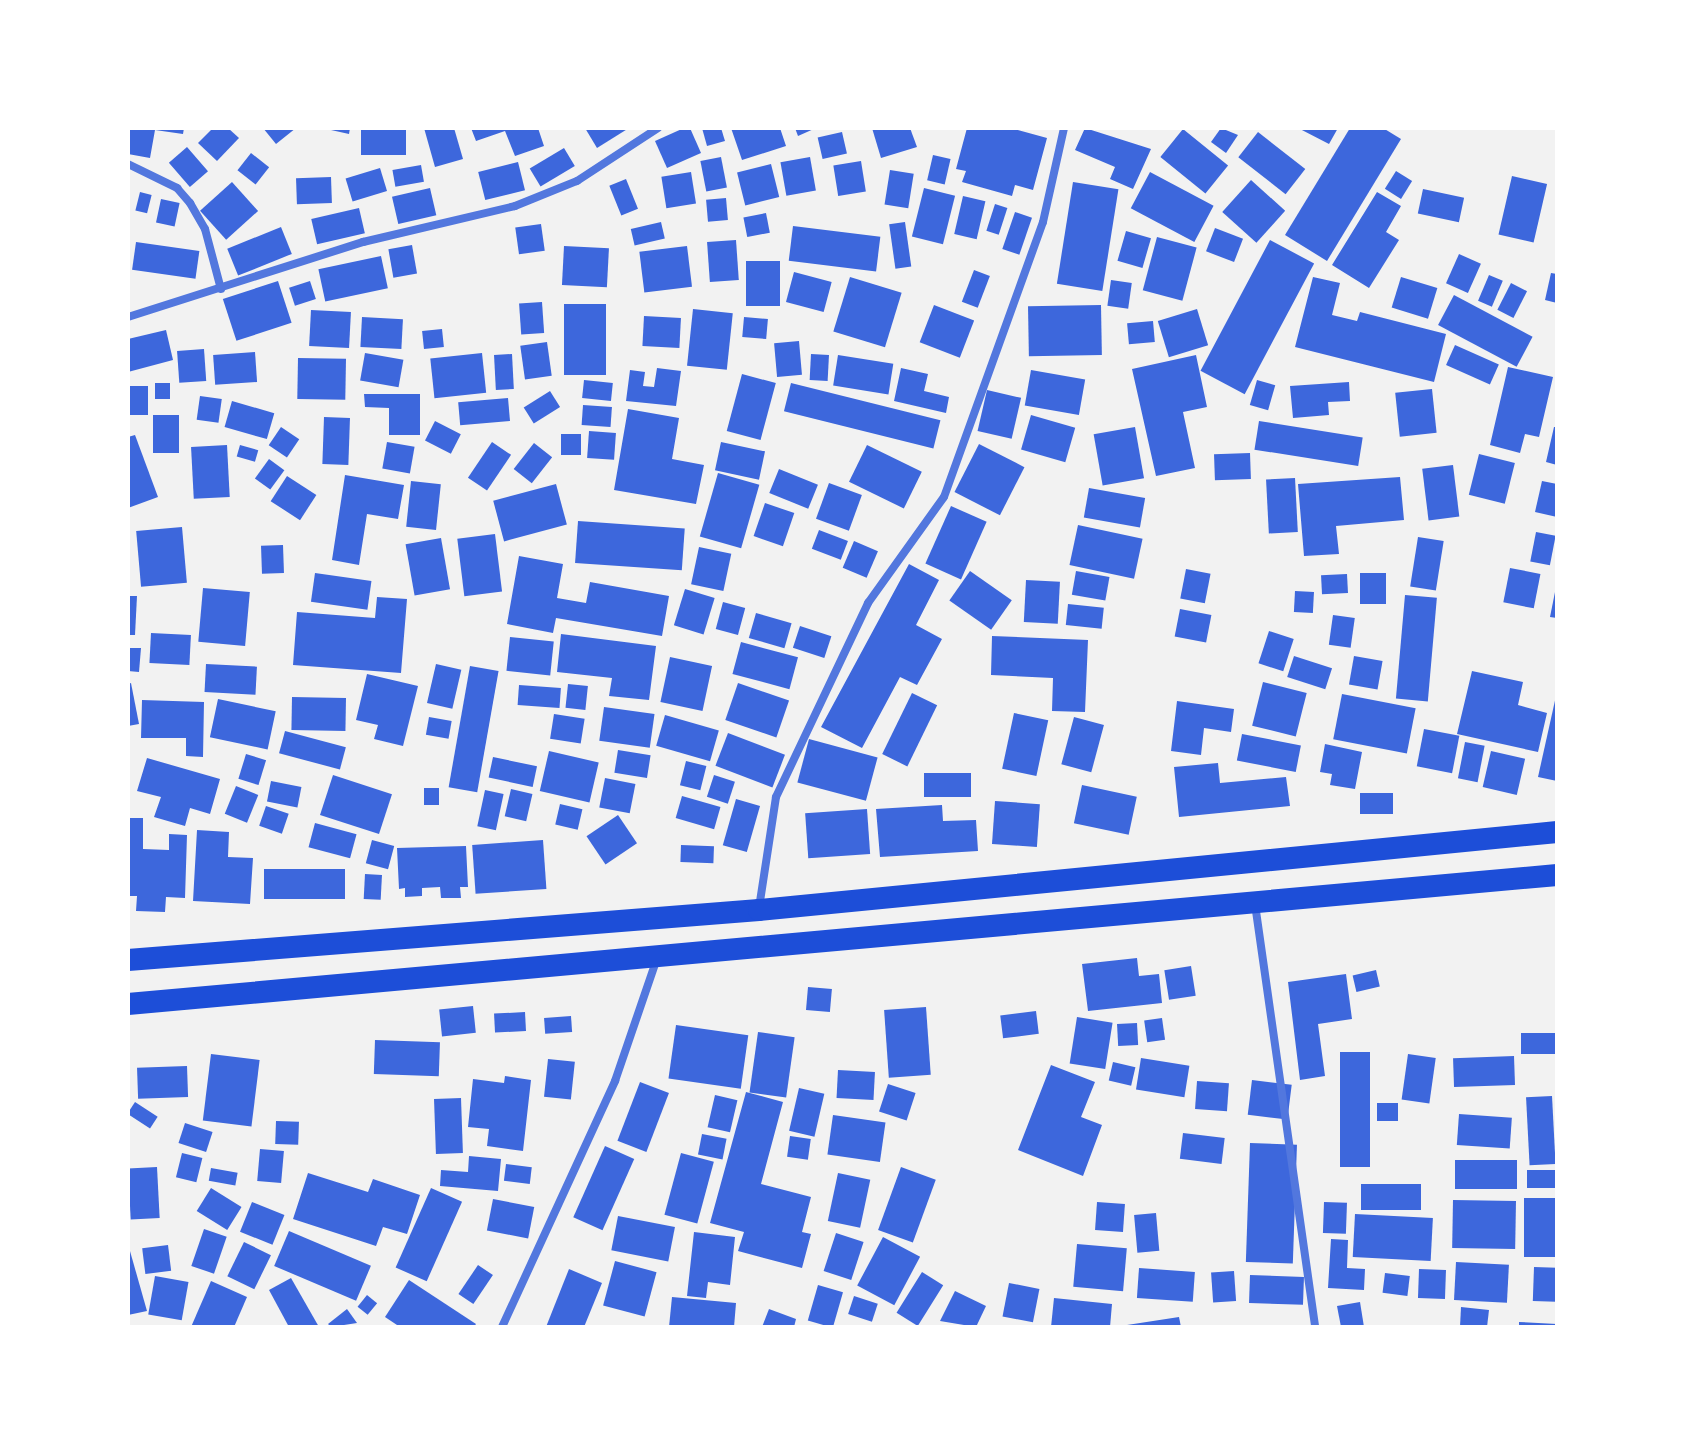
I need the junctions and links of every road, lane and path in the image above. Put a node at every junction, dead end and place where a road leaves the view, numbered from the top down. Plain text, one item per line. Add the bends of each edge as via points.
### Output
1 (658, 128) edge
2 (1064, 128) edge
3 (128, 164) edge
4 (221, 289) junction
5 (128, 317) edge
6 (1557, 832) edge
7 (1557, 875) edge
8 (1254, 902) junction
9 (759, 910) junction
10 (657, 957) junction
11 (128, 960) edge
12 (128, 1004) edge
13 (502, 1327) edge
14 (1315, 1327) edge

1 - 4 street via 577,181 515,206 363,242
2 - 9 street via 1043,222 944,497 868,603 776,797
3 - 4 street via 177,188 190,203 205,229
4 - 5 street
6 - 9 highway
7 - 8 highway
8 - 10 highway
8 - 14 street
9 - 11 highway
10 - 12 highway
10 - 13 street via 615,1081

